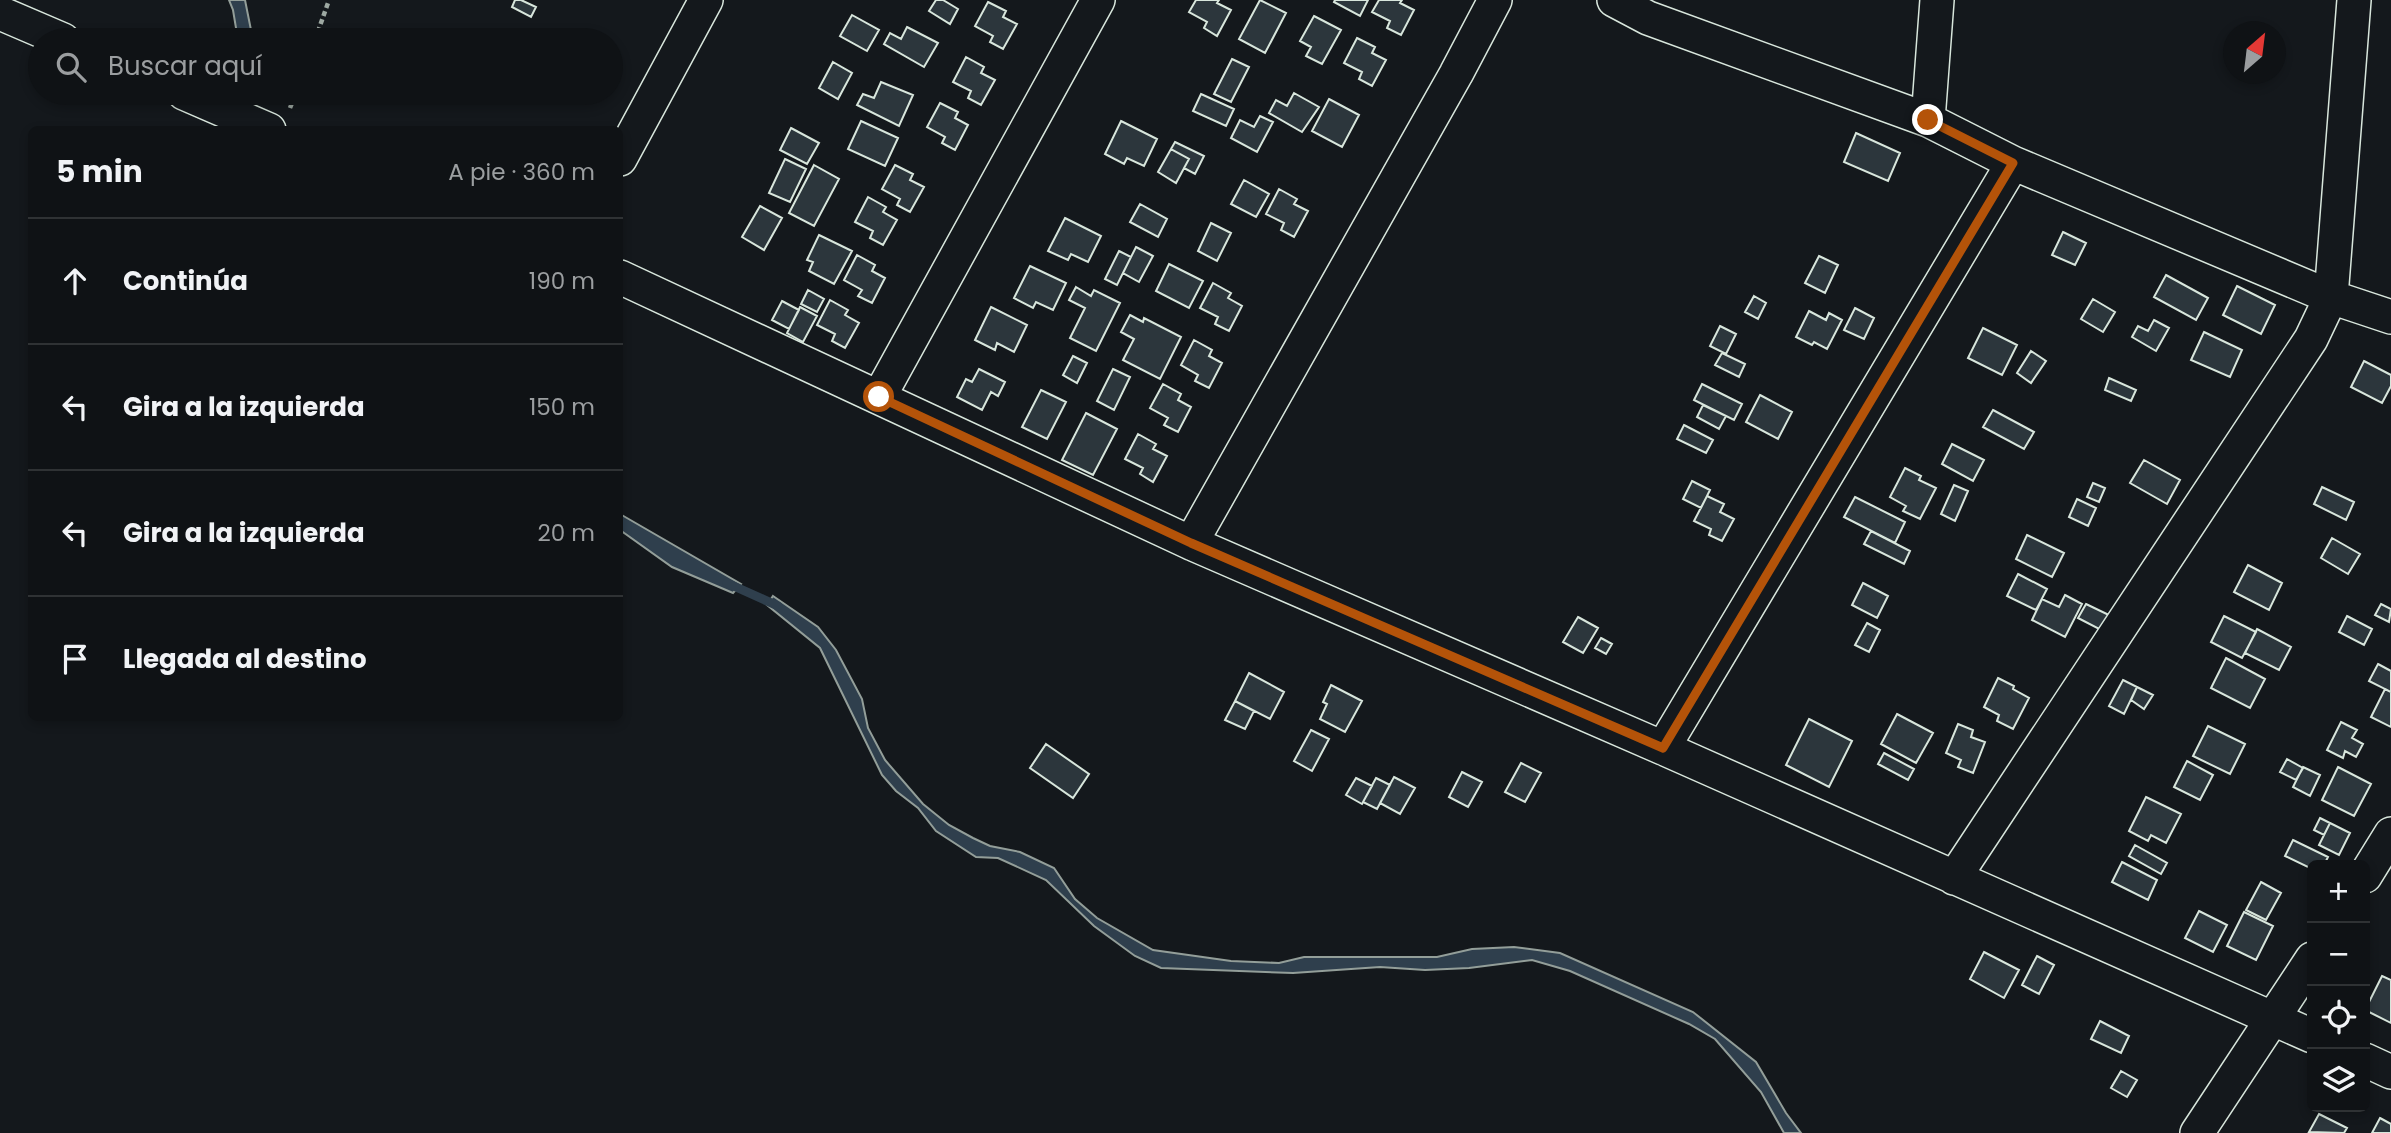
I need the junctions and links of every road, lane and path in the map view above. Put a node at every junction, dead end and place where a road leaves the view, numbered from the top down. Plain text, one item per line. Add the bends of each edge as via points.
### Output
1 (329, 0) edge
2 (706, 0) edge
3 (1098, 0) edge
4 (1494, 0) edge
5 (1614, 0) edge
6 (1937, 0) edge
7 (2354, 0) edge
8 (0, 13) edge
9 (35, 28) edge
10 (319, 28) edge
11 (212, 105) edge
12 (1928, 120) junction
13 (260, 126) edge
14 (623, 153) edge
15 (2013, 163) junction
16 (623, 278) edge
17 (2331, 297) junction
18 (2391, 317) edge
19 (879, 397) junction
20 (1191, 543) junction
21 (1663, 748) junction
22 (2391, 834) edge
23 (2370, 868) edge
24 (1954, 878) junction
25 (2307, 967) edge
26 (2275, 1019) junction
27 (2307, 1034) edge
28 (2370, 1062) edge
29 (2391, 1072) edge
30 (2197, 1133) edge

1 - 10 path
2 - 14 street
3 - 19 street
4 - 20 street
5 - 12 street via 1648,18
6 - 12 street
7 - 17 street
8 - 9 street
11 - 13 street
12 - 15 street
15 - 17 street
15 - 21 street
16 - 19 street
17 - 18 street
17 - 24 street via 2311,339
19 - 20 street
20 - 21 street
21 - 24 street
22 - 23 street
24 - 26 street
25 - 26 street
26 - 27 street
26 - 30 street
28 - 29 street

